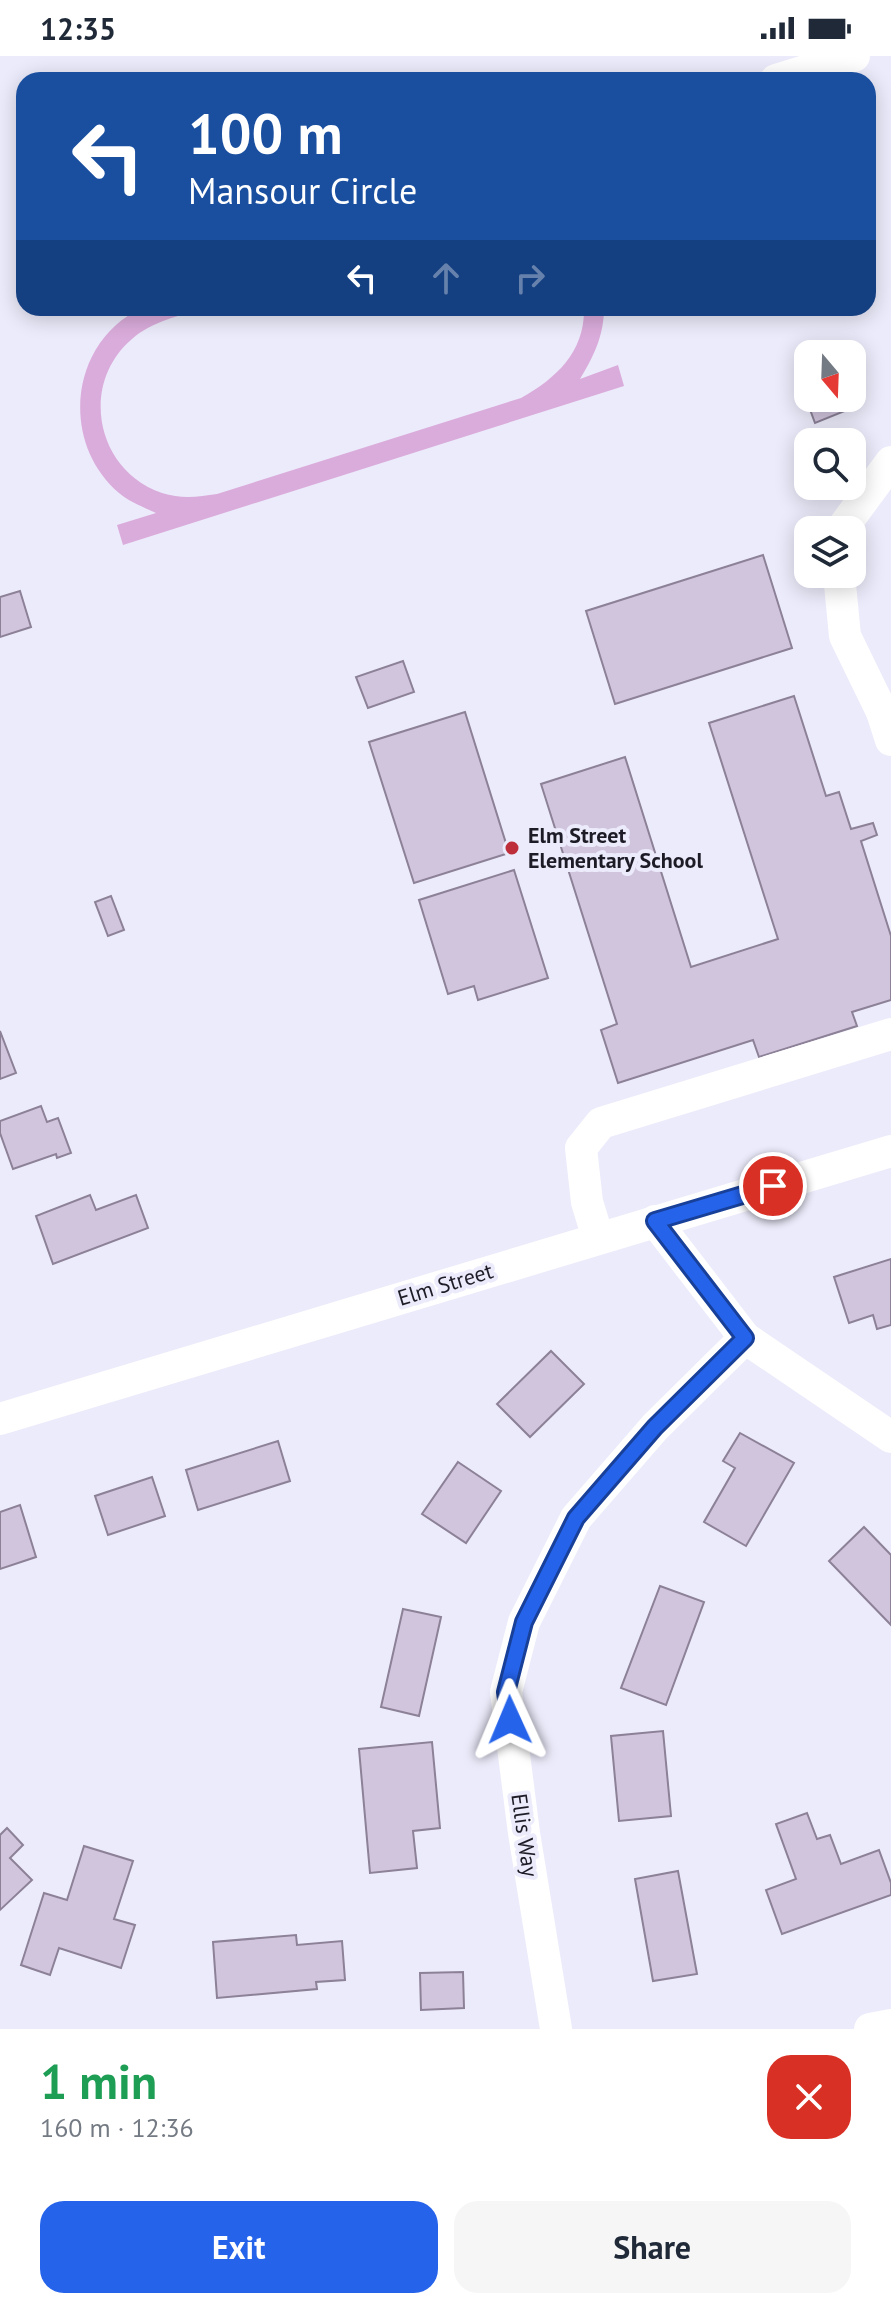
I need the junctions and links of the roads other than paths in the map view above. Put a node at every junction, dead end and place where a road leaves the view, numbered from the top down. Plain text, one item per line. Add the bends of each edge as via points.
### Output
1 (854, 56) edge
2 (802, 72) edge
3 (891, 462) edge
4 (851, 516) edge
5 (840, 588) edge
6 (888, 721) edge
7 (891, 1034) edge
8 (891, 1151) edge
9 (655, 1221) junction
10 (598, 1238) junction
11 (745, 1338) junction
12 (1, 1414) edge
13 (891, 1437) edge
14 (891, 2025) edge
15 (556, 2029) edge
16 (870, 2029) edge

1 - 2 street
3 - 4 street
5 - 6 street via 845,636
7 - 10 street via 601,1123 581,1148 587,1202
8 - 9 street, Elm Street
9 - 10 street, Elm Street
9 - 11 street
10 - 12 street, Elm Street
11 - 13 street
11 - 15 street, Ellis Way via 655,1427 576,1518 524,1622 506,1692
14 - 16 street

